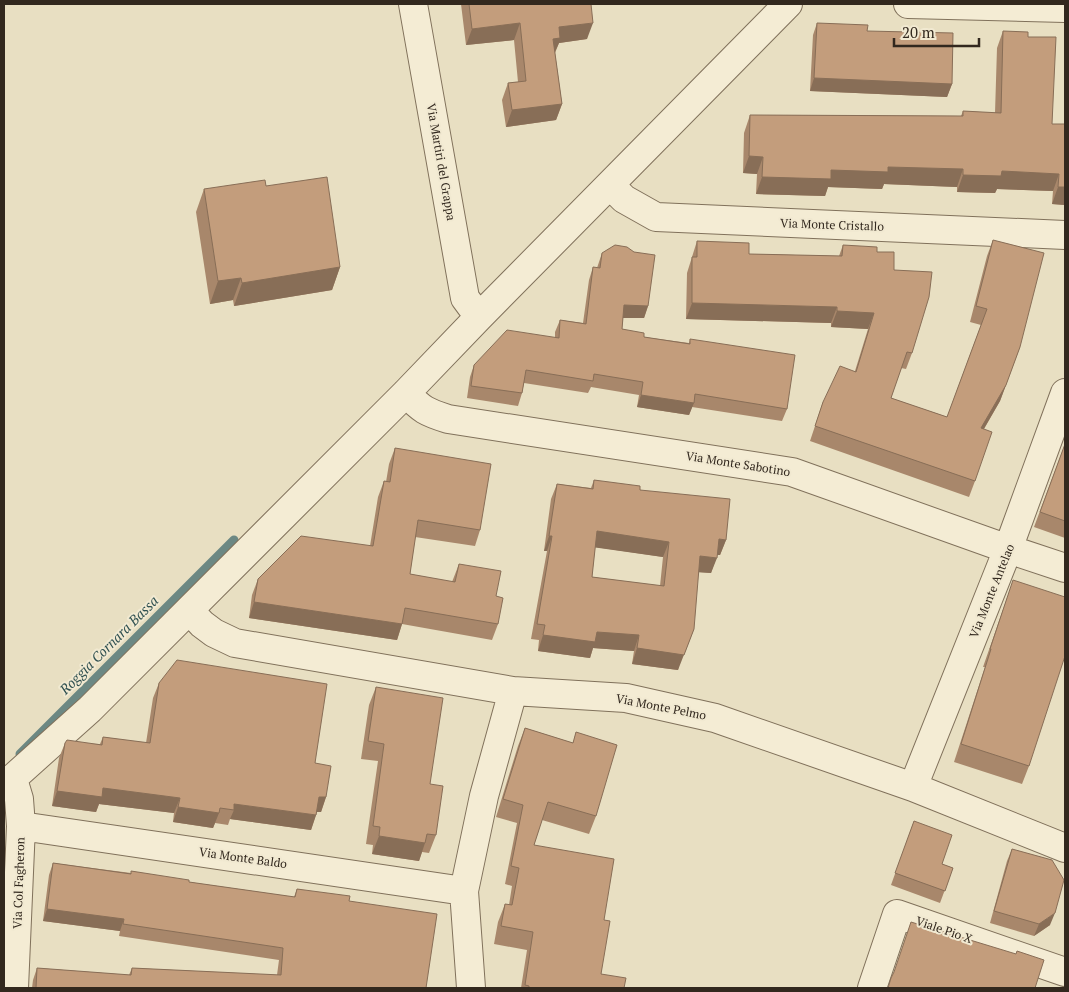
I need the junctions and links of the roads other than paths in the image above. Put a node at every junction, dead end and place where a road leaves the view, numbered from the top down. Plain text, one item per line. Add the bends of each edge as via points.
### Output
1 (413, 4) edge
2 (788, 4) edge
3 (908, 4) edge
4 (1065, 8) edge
5 (610, 185) junction
6 (1065, 235) edge
7 (479, 317) junction
8 (406, 393) junction
9 (1065, 393) edge
10 (1008, 549) junction
11 (1065, 568) edge
12 (189, 610) junction
13 (513, 691) junction
14 (8, 782) edge
15 (913, 787) junction
16 (22, 826) junction
17 (1065, 848) edge
18 (464, 891) junction
19 (1065, 972) edge
20 (14, 988) edge
21 (471, 988) edge
22 (872, 988) edge

1 - 7 street, Via Martiri del Grappa via 465,298
2 - 5 street
3 - 4 street
5 - 6 street, Via Monte Cristallo via 624,199 656,217
5 - 7 street
7 - 8 street
8 - 10 street, Via Monte Sabotino via 429,413 448,419 792,472
8 - 12 street
9 - 10 street, Via Monte Antelao
10 - 11 street, Via Monte Sabotino
10 - 15 street, Via Monte Antelao
12 - 13 street, Via Monte Pelmo via 214,633 235,644
12 - 14 street via 90,710
13 - 15 street, Via Monte Pelmo via 626,698 715,718
13 - 18 street via 484,796
14 - 16 street, Via Col Fagheron via 19,800
15 - 17 street, Via Monte Pelmo
16 - 18 street, Via Monte Baldo
16 - 20 street, Via Col Fagheron
18 - 21 street
19 - 22 street, Viale Pio X via 897,914

